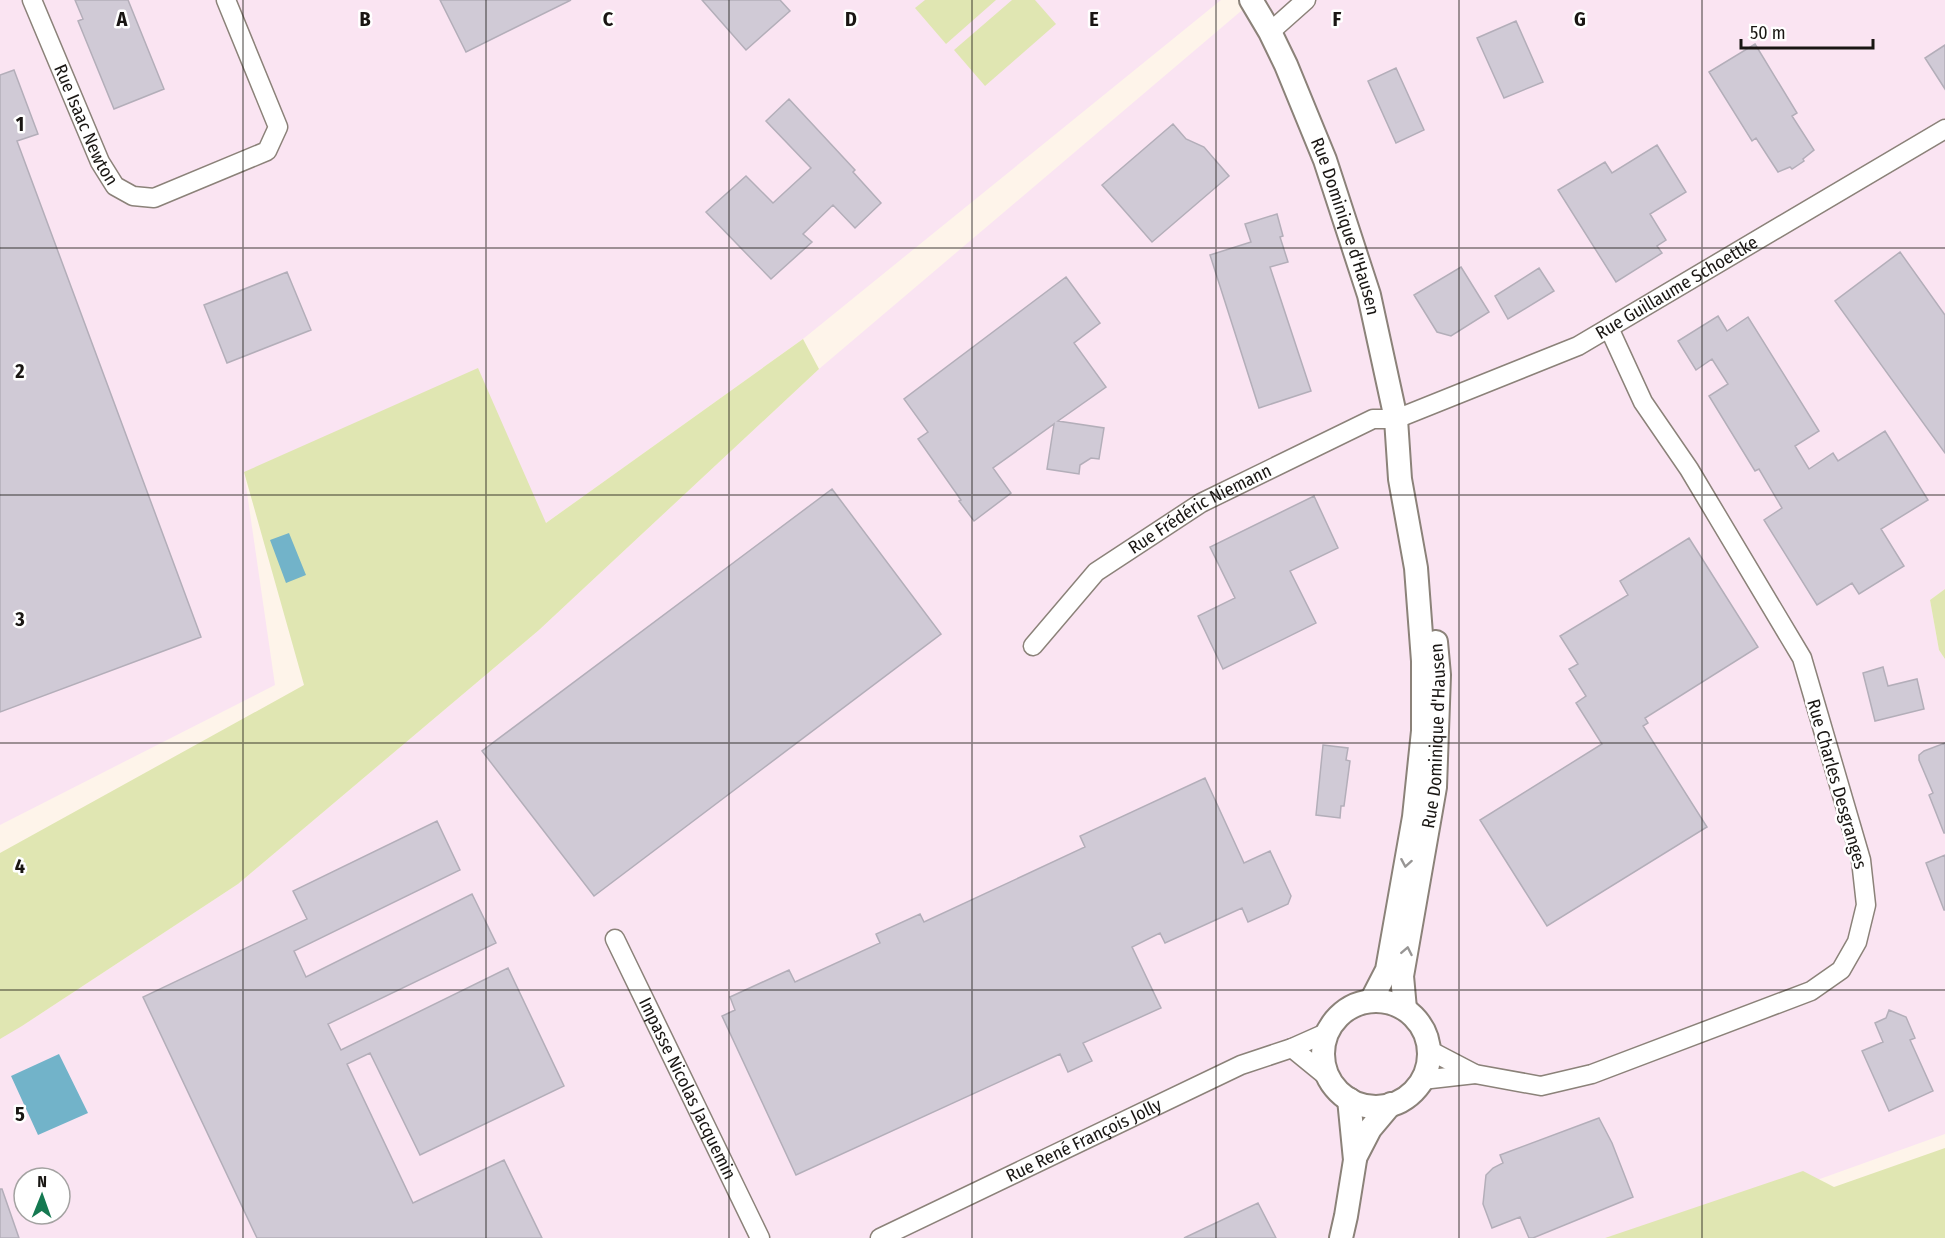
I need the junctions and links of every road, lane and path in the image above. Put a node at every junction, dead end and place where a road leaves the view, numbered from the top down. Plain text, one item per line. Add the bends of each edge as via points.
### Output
1 (32, 0) edge
2 (226, 0) edge
3 (1251, 0) edge
4 (1306, 0) edge
5 (1270, 32) junction
6 (1945, 129) edge
7 (1609, 328) junction
8 (1397, 424) junction
9 (1033, 646) dead end
10 (615, 939) dead end
11 (1371, 1001) junction
12 (1405, 1009) junction
13 (1328, 1032) junction
14 (1292, 1048) junction
15 (1429, 1050) junction
16 (1475, 1074) junction
17 (1330, 1079) junction
18 (1422, 1080) junction
19 (1349, 1099) junction
20 (1391, 1104) junction
21 (1355, 1160) junction
22 (760, 1238) edge
23 (880, 1238) edge
24 (1341, 1238) edge

1 - 2 street, Rue Isaac Newton via 100,162 115,186 133,196 154,198 267,151 278,127
3 - 5 street, Rue Dominique d'Hausen
4 - 5 street
5 - 8 street, Rue Dominique d'Hausen via 1304,107 1344,214 1369,295
6 - 7 street, Rue Guillaume Schoettke
7 - 8 street, Rue Guillaume Schoettke via 1578,346
7 - 16 street, Rue Charles Desgranges via 1643,402 1689,469 1802,658 1861,860 1866,905 1857,942 1841,970 1811,991 1592,1074 1541,1086
8 - 9 street, Rue Frédéric Niemann via 1373,419 1201,503 1096,572
8 -> 11 street, Rue Dominique d'Hausen via 1400,479 1416,568 1423,661 1423,731 1414,817 1387,970
12 -> 8 street, Rue Dominique d'Hausen via 1402,976 1435,787 1439,675 1434,609 1413,468
10 - 22 street, Impasse Nicolas Jacquemin
11 - 12 street
11 - 13 street via 1345,1011
12 - 15 street via 1417,1020
13 - 14 street, Rue René François Jolly
13 - 17 street via 1324,1064
14 - 17 street
14 - 23 street, Rue René François Jolly via 1241,1065
15 - 16 street, Rue Charles Desgranges
15 - 18 street
16 - 18 street, Rue Charles Desgranges
17 - 19 street
18 - 20 street via 1403,1099
19 - 20 street via 1363,1105
19 - 21 street
20 - 21 street via 1370,1129
21 - 24 street

